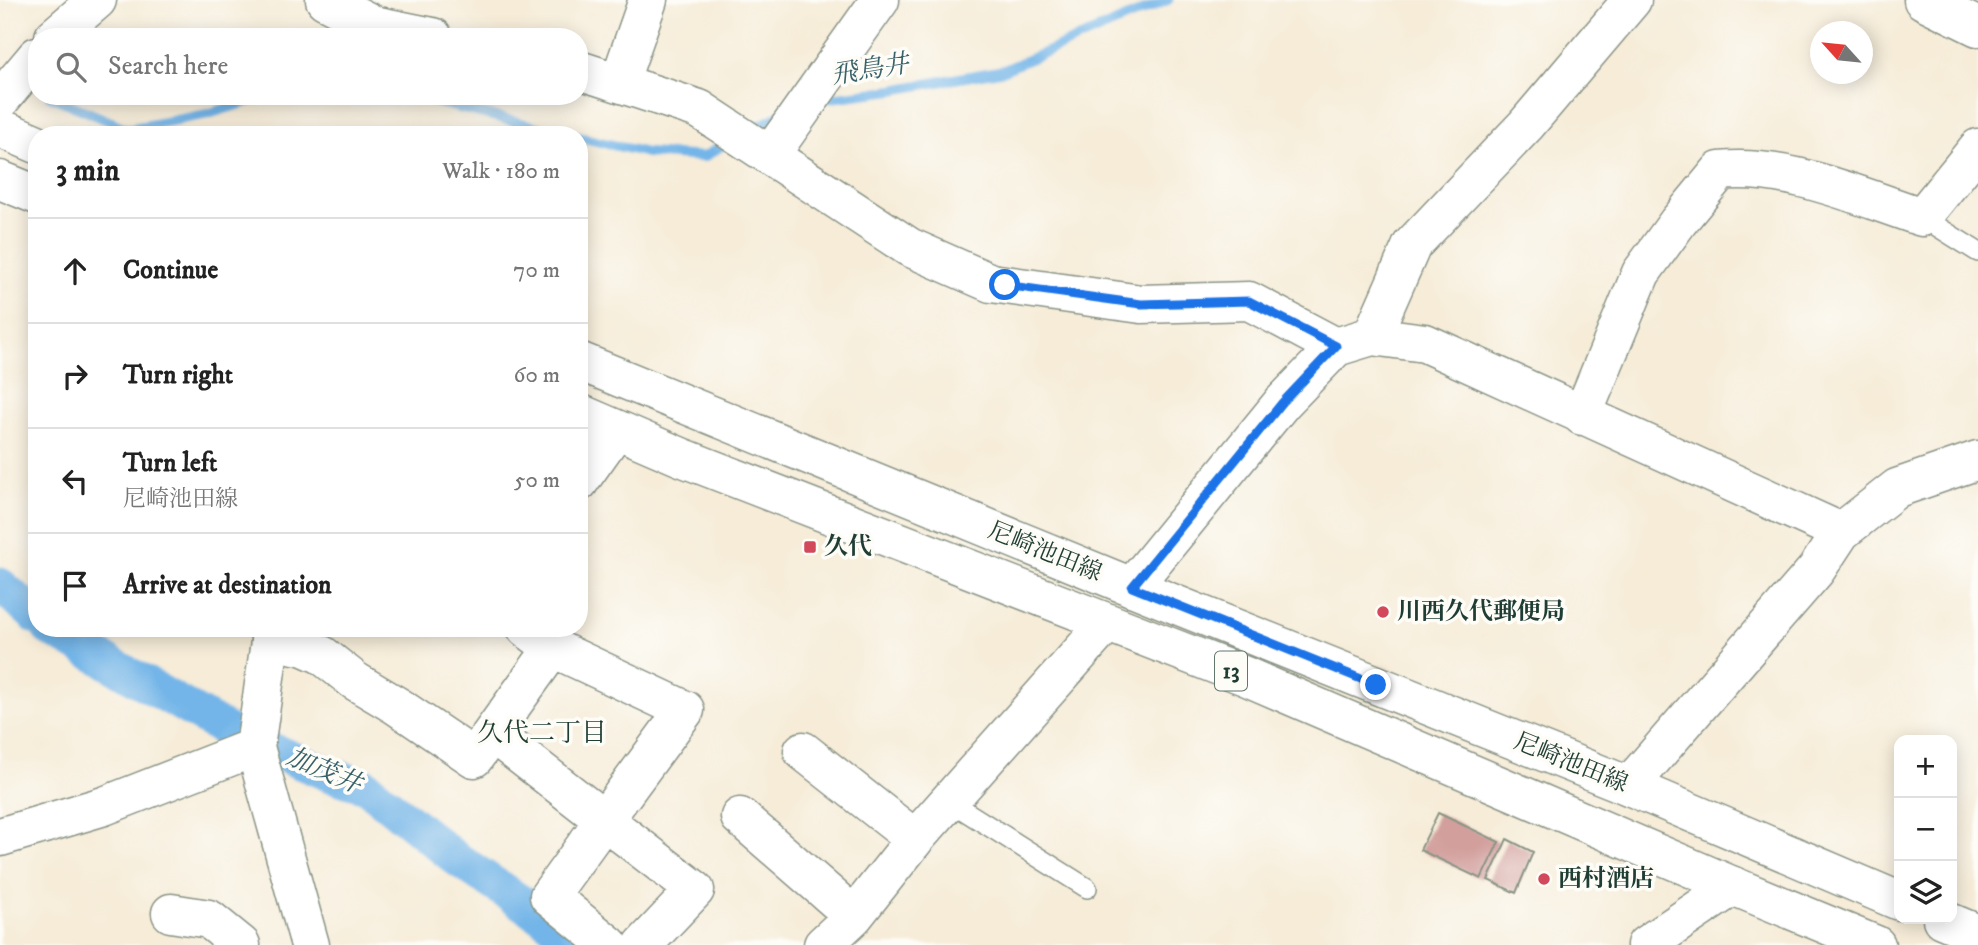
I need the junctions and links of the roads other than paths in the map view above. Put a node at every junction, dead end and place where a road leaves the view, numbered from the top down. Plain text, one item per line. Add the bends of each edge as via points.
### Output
1 (97, 0) edge
2 (325, 0) edge
3 (648, 0) edge
4 (880, 0) edge
5 (1632, 0) edge
6 (1923, 0) edge
7 (1978, 27) edge
8 (64, 28) edge
9 (388, 28) edge
10 (28, 67) edge
11 (588, 74) edge
12 (620, 83) junction
13 (0, 100) edge
14 (0, 128) edge
15 (28, 140) edge
16 (1978, 148) edge
17 (770, 155) junction
18 (0, 180) edge
19 (28, 191) edge
20 (1922, 217) junction
21 (1978, 252) edge
22 (1354, 342) junction
23 (588, 365) edge
24 (1582, 416) junction
25 (588, 417) edge
26 (616, 430) junction
27 (1976, 464) edge
28 (588, 469) edge
29 (1841, 532) junction
30 (1132, 587) junction
31 (1106, 624) junction
32 (271, 637) edge
33 (279, 637) edge
34 (539, 638) edge
35 (492, 733) junction
36 (255, 747) junction
37 (803, 751) dead end
38 (1629, 786) junction
39 (949, 801) junction
40 (740, 817) dead end
41 (604, 820) junction
42 (0, 837) edge
43 (915, 839) junction
44 (1732, 886) junction
45 (1087, 888) dead end
46 (1894, 899) edge
47 (171, 913) dead end
48 (854, 916) junction
49 (1954, 924) edge
50 (1978, 934) edge
51 (240, 945) edge
52 (310, 945) edge
53 (610, 945) edge
54 (643, 945) edge
55 (823, 945) edge
56 (1646, 945) edge
57 (1876, 945) edge

1 - 8 street
2 - 9 street
3 - 12 street
4 - 17 street
5 - 22 street via 1526,125 1412,245
6 - 7 street
10 - 13 street
11 - 12 street
12 - 17 street via 699,109
14 - 15 street
16 - 20 street
17 - 22 street via 909,247 990,283 1141,304 1249,301
18 - 19 street
20 - 21 lane
20 - 24 street via 1815,182 1746,169 1720,172 1641,273
22 - 24 street via 1425,343
22 - 30 street via 1282,403
23 - 30 street, 尼崎池田線 / 13
24 - 29 street
25 - 26 street, 尼崎池田線 / 13
26 - 28 street
26 - 31 street, 尼崎池田線 / 13
27 - 29 street via 1897,488
29 - 38 street via 1816,570
30 - 38 street, 尼崎池田線 / 13
31 - 39 street
31 - 44 street, 尼崎池田線 / 13 via 1245,676
32 - 36 street
33 - 35 street via 322,655 474,758
34 - 35 street
34 - 41 street via 685,710
35 - 41 street
36 - 42 street via 104,806
36 - 52 street
37 - 43 street
38 - 46 street, 尼崎池田線 / 13
39 - 43 street
39 - 45 lane
40 - 48 street
41 - 53 street via 549,895
41 - 54 street via 695,891
43 - 48 street
44 - 56 street
44 - 57 street, 尼崎池田線 / 13
47 - 51 street via 209,919
48 - 55 street
49 - 50 street

